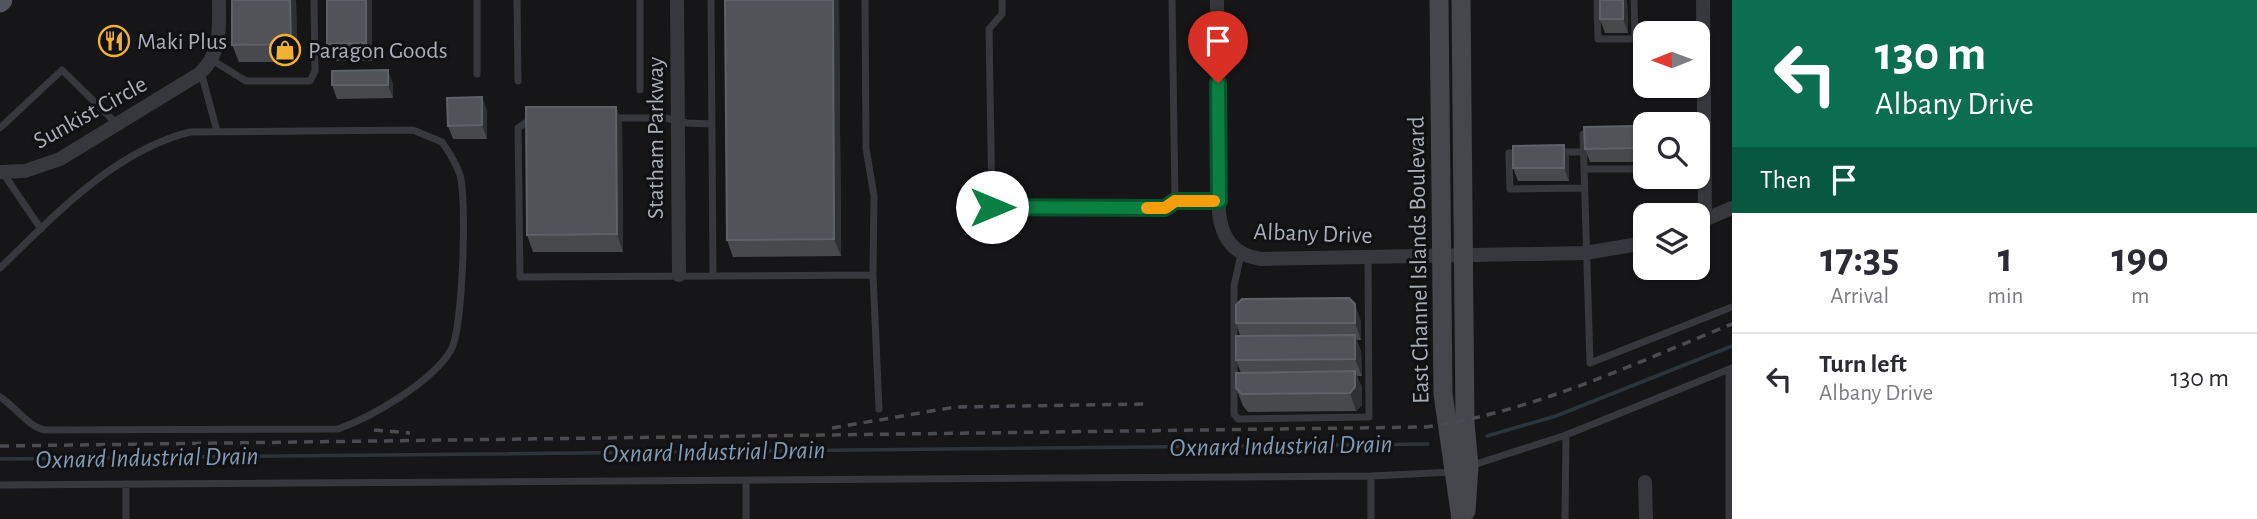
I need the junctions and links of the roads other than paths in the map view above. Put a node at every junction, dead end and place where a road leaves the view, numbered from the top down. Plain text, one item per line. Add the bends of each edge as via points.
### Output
1 (219, 0) edge
2 (314, 0) edge
3 (477, 0) edge
4 (517, 0) edge
5 (640, 0) edge
6 (677, 0) edge
7 (711, 0) edge
8 (865, 0) edge
9 (1002, 0) edge
10 (1172, 0) edge
11 (1217, 0) edge
12 (1439, 0) edge
13 (1461, 0) edge
14 (1597, 0) edge
15 (1634, 0) edge
16 (1703, 0) edge
17 (212, 60) junction
18 (201, 72) junction
19 (477, 74) dead end
20 (518, 81) dead end
21 (640, 90) dead end
22 (543, 118) edge
23 (598, 118) edge
24 (678, 121) junction
25 (712, 124) junction
26 (118, 125) junction
27 (0, 128) edge
28 (217, 131) junction
29 (1620, 133) edge
30 (1633, 133) edge
31 (1608, 134) edge
32 (1583, 152) junction
33 (1534, 153) edge
34 (1546, 153) edge
35 (1584, 169) junction
36 (1633, 169) edge
37 (2, 172) edge
38 (1584, 188) junction
39 (1175, 201) junction
40 (1219, 201) junction
41 (1702, 203) edge
42 (1732, 208) edge
43 (1710, 218) edge
44 (41, 229) junction
45 (1633, 245) edge
46 (1585, 253) junction
47 (1241, 254) junction
48 (1443, 257) junction
49 (1463, 257) junction
50 (1368, 258) junction
51 (0, 268) edge
52 (679, 275) junction
53 (873, 275) junction
54 (713, 276) junction
55 (1732, 307) edge
56 (1356, 309) edge
57 (1370, 309) junction
58 (1234, 310) junction
59 (1247, 310) edge
60 (1356, 346) edge
61 (1370, 346) junction
62 (1234, 347) junction
63 (1248, 347) edge
64 (1730, 369) edge
65 (1357, 382) edge
66 (1370, 382) junction
67 (1234, 384) junction
68 (1248, 384) edge
69 (0, 397) edge
70 (879, 409) dead end
71 (1566, 435) junction
72 (1460, 469) junction
73 (1371, 476) junction
74 (746, 480) junction
75 (1645, 482) dead end
76 (126, 484) junction
77 (0, 485) edge
78 (126, 519) edge
79 (746, 519) edge
80 (1371, 519) edge
81 (1463, 519) edge
82 (1565, 519) edge
83 (1646, 519) edge
84 (1729, 519) edge

1 - 17 street via 219,37
2 - 17 lane via 315,71 310,81 246,81
3 - 19 lane
4 - 20 lane
5 - 21 lane
6 - 24 street, Statham Parkway
7 - 25 lane
8 - 53 lane
9 - 39 lane via 1002,14 989,29 992,207 1165,208
10 - 39 lane
11 - 40 street, Albany Drive
12 - 48 main road, East Channel Islands Boulevard
13 - 49 main road, East Channel Islands Boulevard
14 - 15 lane via 1598,39 1634,39
16 - 41 street
17 - 18 street, Sunkist Circle
18 - 26 street, Sunkist Circle
18 - 28 lane
22 - 52 lane via 530,118 518,128 520,277
23 - 24 lane
24 - 25 lane
24 - 52 street, Statham Parkway
25 - 54 lane
26 - 27 lane via 62,70
26 - 37 street, Sunkist Circle via 50,163
28 - 44 lane via 168,138 135,156 102,175
28 - 69 lane via 413,130 442,142 460,176 463,215 458,329 451,351 385,406 338,429 45,430 33,428
29 - 30 lane
31 - 32 lane via 1583,134
32 - 34 lane
32 - 35 lane
33 - 38 lane via 1509,153 1510,189
35 - 36 lane
35 - 38 lane
37 - 44 lane
38 - 46 lane
39 - 40 lane
40 - 47 street, Albany Drive via 1225,238
42 - 43 street
44 - 51 lane
45 - 46 street, Albany Drive
46 - 49 street, Albany Drive
46 - 55 lane via 1590,363
47 - 50 street, Albany Drive via 1261,260
47 - 58 lane
48 - 49 street, Albany Drive
48 - 50 street, Albany Drive
48 - 72 main road, East Channel Islands Boulevard via 1443,394
49 - 72 main road, East Channel Islands Boulevard
50 - 57 lane
52 - 54 lane
53 - 54 lane
53 - 70 lane
56 - 57 lane
57 - 61 lane
58 - 59 lane
58 - 62 lane
60 - 61 lane
61 - 66 lane
62 - 63 lane
62 - 67 lane
64 - 71 lane
64 - 84 lane
65 - 66 lane
66 - 67 lane via 1370,413 1364,418 1238,419
67 - 68 lane
71 - 72 lane
71 - 82 lane
72 - 73 lane
72 - 81 main road, East Channel Islands Boulevard
73 - 74 lane
73 - 80 lane
74 - 76 lane
74 - 79 lane
75 - 83 street
76 - 77 lane
76 - 78 lane

